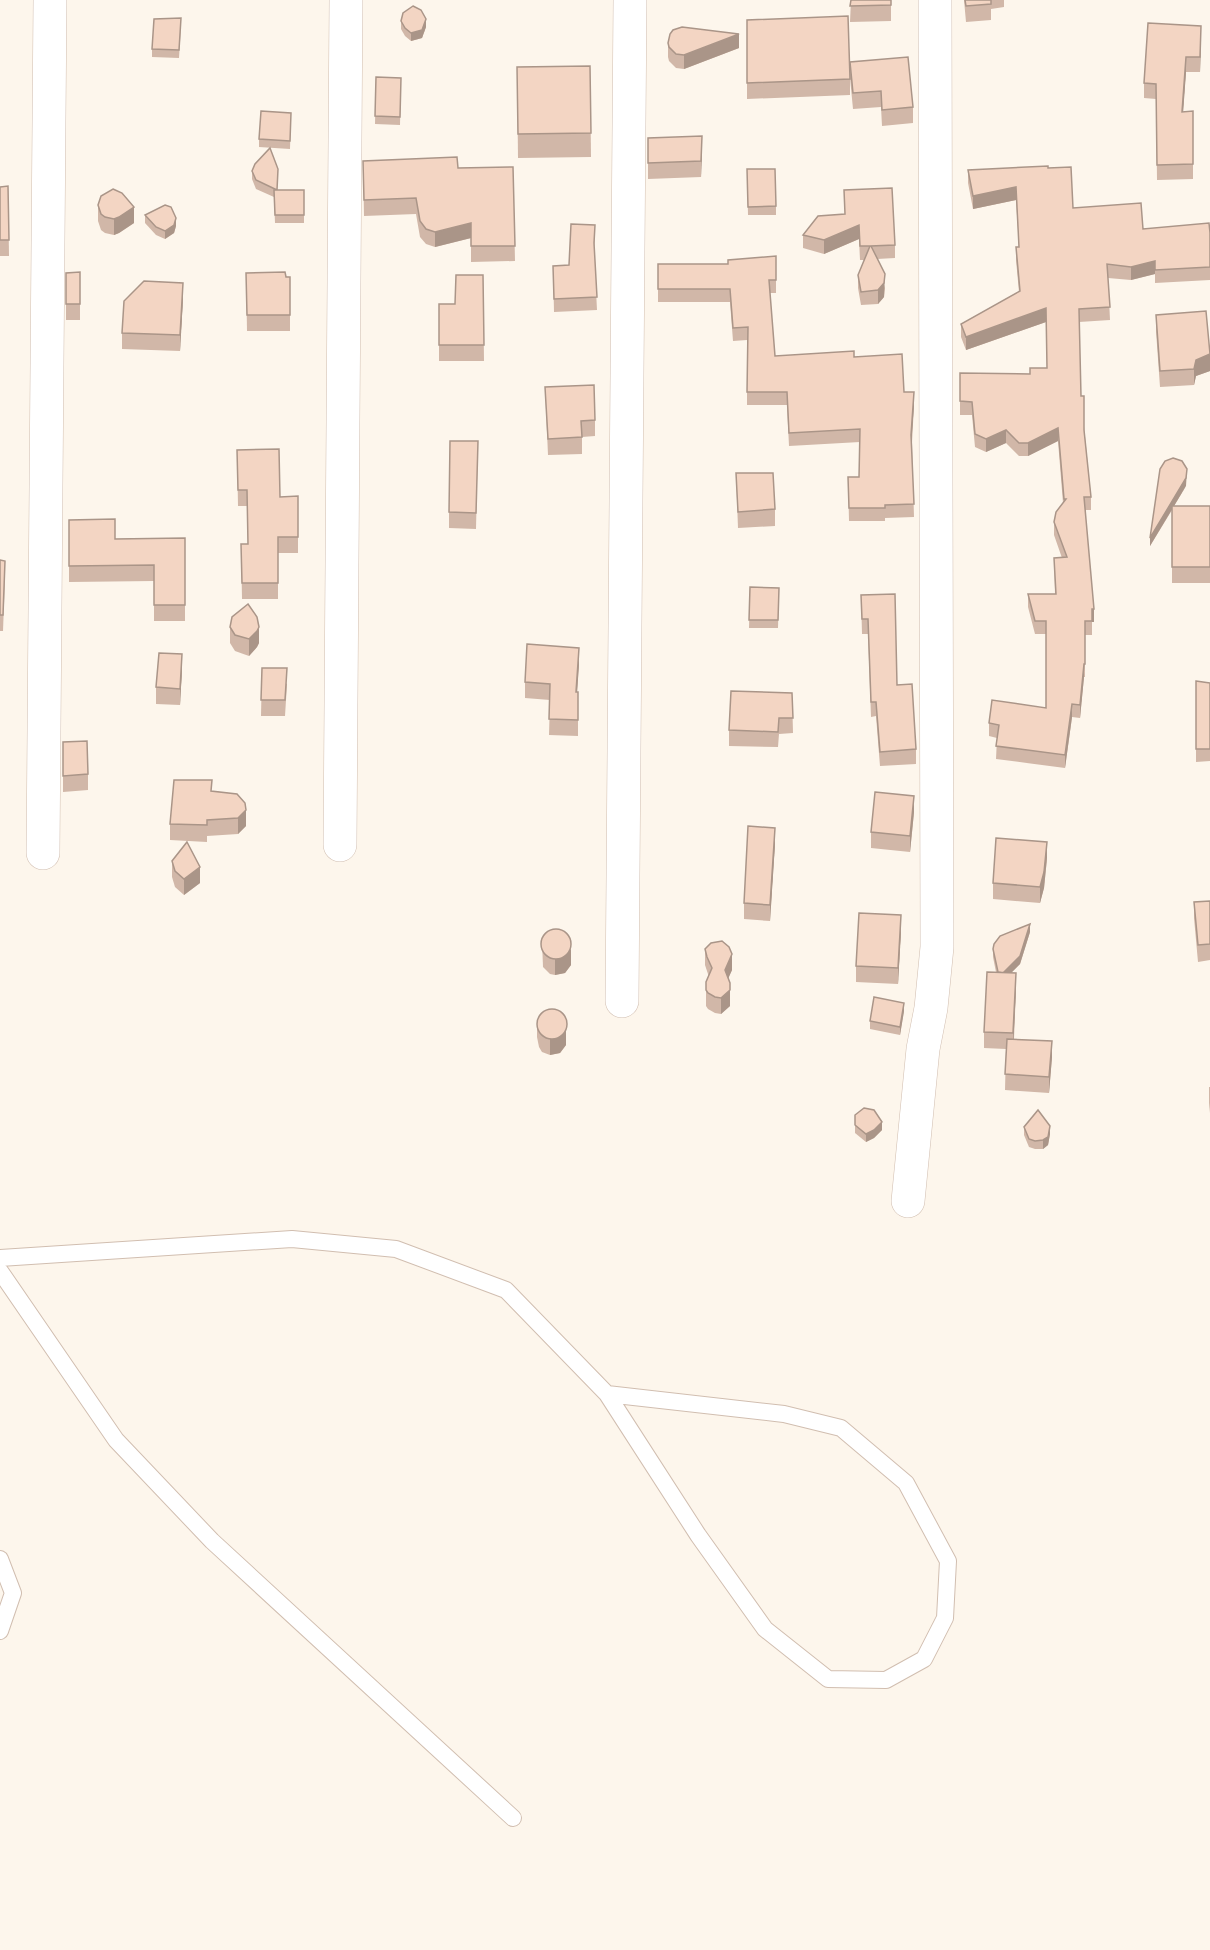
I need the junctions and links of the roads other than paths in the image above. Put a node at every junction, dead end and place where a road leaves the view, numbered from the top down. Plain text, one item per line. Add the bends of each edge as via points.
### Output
1 (50, 0) edge
2 (346, 0) edge
3 (630, 0) edge
4 (935, 0) edge
5 (339, 845) dead end
6 (43, 853) dead end
7 (622, 1001) dead end
8 (909, 1200) dead end
9 (0, 1258) edge
10 (0, 1271) edge
11 (607, 1394) junction
12 (0, 1559) edge
13 (0, 1631) edge
14 (513, 1818) dead end

1 - 6 street
2 - 5 street
3 - 7 street
4 - 8 street via 937,947
9 - 11 lane via 292,1239 396,1249 506,1290
10 - 14 lane via 124,1449 212,1541
11 - 11 lane via 784,1414 841,1428 906,1482 948,1561 945,1618 924,1659 886,1680 828,1679 765,1629
12 - 13 lane via 13,1593

